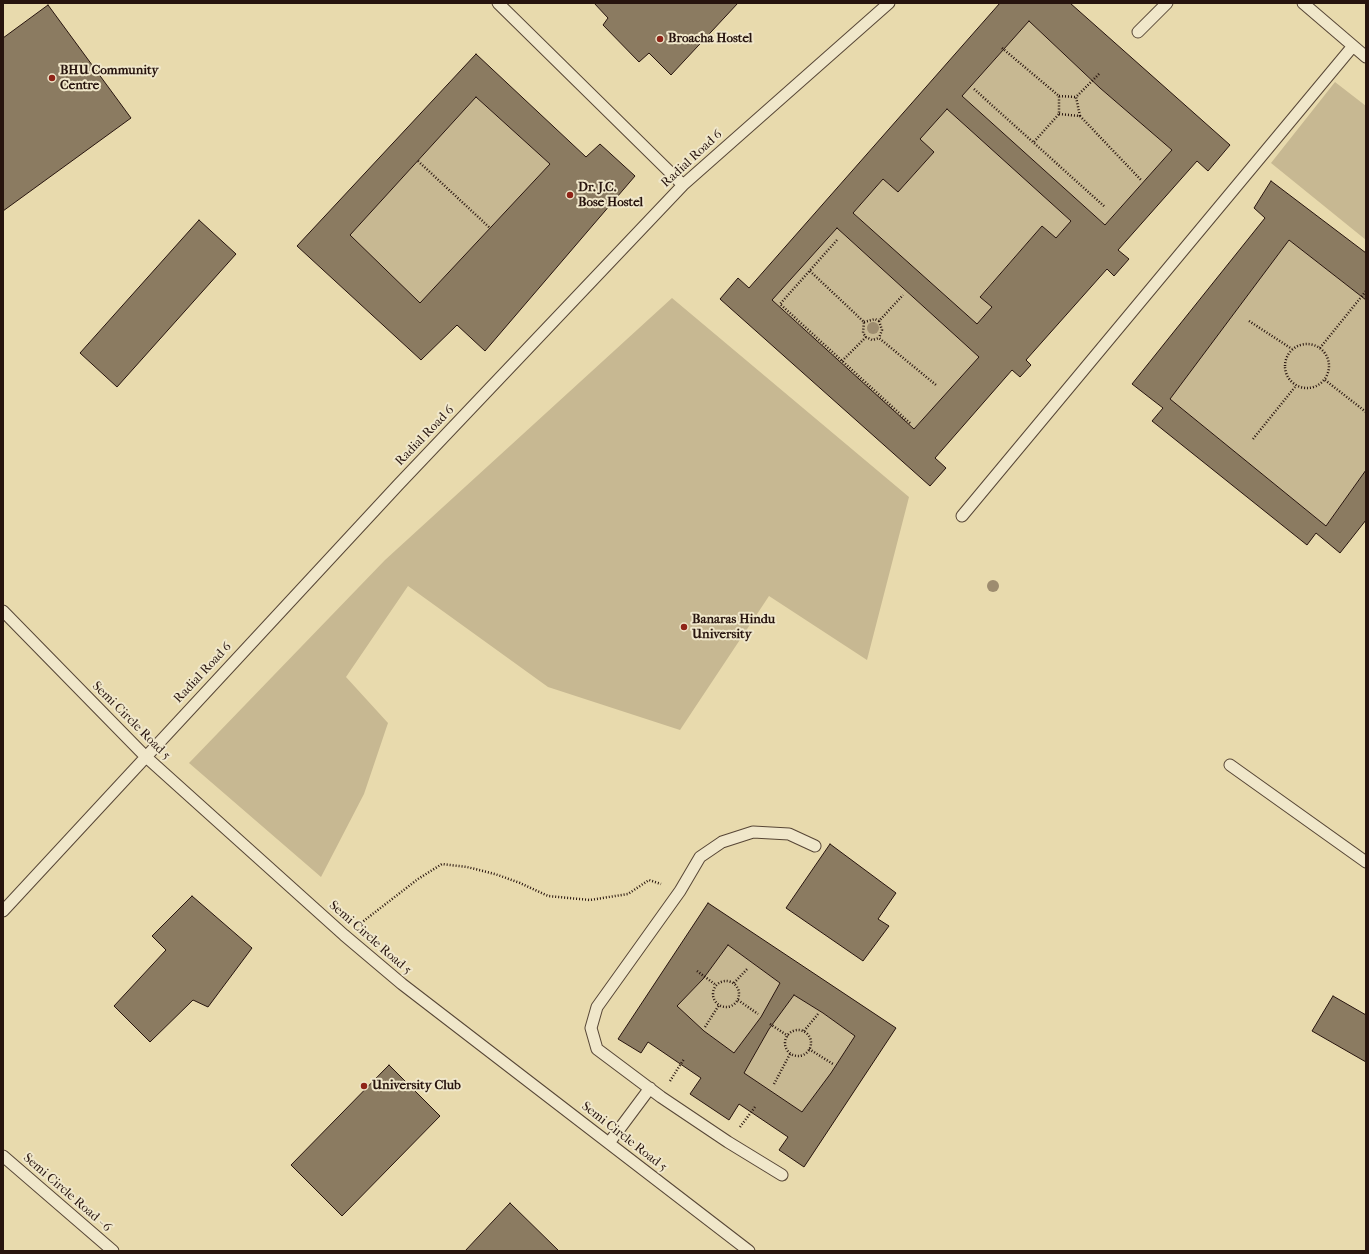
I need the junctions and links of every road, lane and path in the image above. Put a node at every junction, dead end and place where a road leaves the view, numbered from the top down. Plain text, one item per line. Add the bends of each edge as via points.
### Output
1 (498, 3) edge
2 (889, 3) edge
3 (1166, 3) edge
4 (1303, 3) edge
5 (1138, 32) dead end
6 (1353, 46) junction
7 (1002, 48) dead end
8 (1366, 57) edge
9 (1100, 73) dead end
10 (974, 89) dead end
11 (1059, 96) junction
12 (1076, 96) junction
13 (1059, 114) junction
14 (1080, 116) junction
15 (1033, 143) junction
16 (418, 161) dead end
17 (1142, 181) dead end
18 (683, 185) junction
19 (1105, 208) dead end
20 (490, 228) dead end
21 (837, 240) dead end
22 (810, 271) junction
23 (1366, 291) edge
24 (903, 295) dead end
25 (879, 320) junction
26 (1249, 321) dead end
27 (864, 322) junction
28 (866, 337) junction
29 (879, 338) junction
30 (1320, 348) junction
31 (1292, 349) junction
32 (842, 361) junction
33 (1325, 380) junction
34 (936, 386) dead end
35 (1295, 386) junction
36 (1366, 412) edge
37 (911, 424) dead end
38 (1253, 439) dead end
39 (962, 516) dead end
40 (3, 611) edge
41 (145, 756) junction
42 (1230, 765) dead end
43 (815, 846) dead end
44 (1366, 862) edge
45 (680, 890) junction
46 (3, 911) edge
47 (344, 935) junction
48 (748, 968) dead end
49 (697, 971) dead end
50 (734, 983) junction
51 (716, 985) junction
52 (738, 1000) junction
53 (719, 1005) junction
54 (758, 1014) dead end
55 (818, 1014) dead end
56 (770, 1024) dead end
57 (705, 1027) dead end
58 (804, 1031) junction
59 (788, 1036) junction
60 (809, 1049) junction
61 (790, 1054) junction
62 (684, 1059) dead end
63 (833, 1064) dead end
64 (774, 1084) dead end
65 (650, 1088) junction
66 (661, 1096) junction
67 (755, 1107) dead end
68 (728, 1142) junction
69 (609, 1144) junction
70 (3, 1156) edge
71 (782, 1175) dead end
72 (113, 1251) edge
73 (749, 1251) edge

1 - 18 lane
2 - 18 lane, Radial Road 6
3 - 5 lane
4 - 6 lane
6 - 8 lane
6 - 39 lane
7 - 11 path
9 - 12 path
10 - 15 path
11 - 12 path
11 - 13 path
12 - 14 path
13 - 14 path
13 - 15 path
14 - 17 path
15 - 19 path
16 - 20 path
18 - 41 lane, Radial Road 6 via 404,478
21 - 22 path
22 - 27 path
22 - 32 path via 780,304
23 - 30 path
24 - 25 path
25 - 27 path
25 - 29 path via 882,330
26 - 31 path
27 - 28 path via 863,333
28 - 29 path via 872,340
28 - 32 path
29 - 34 path
30 - 31 path via 1311,344 1301,344
30 - 33 path via 1329,363 1329,372
31 - 35 path via 1285,361 1285,375
32 - 37 path
33 - 35 path via 1316,387 1306,389
33 - 36 path
35 - 38 path
40 - 41 lane, Semi Circle Road 5
41 - 46 lane, Radial Road 6
41 - 47 lane, Semi Circle Road 5
42 - 44 lane
43 - 45 lane via 781,833 753,832 722,842 700,857
45 - 47 path via 649,880 628,894 606,898 590,900 548,896 495,874 442,864
45 - 65 lane via 597,1007 592,1028 597,1049
47 - 69 lane, Semi Circle Road 5 via 402,984
48 - 50 path
49 - 51 path
50 - 51 path via 724,981
50 - 52 path via 738,988
51 - 53 path via 713,996
52 - 53 path via 726,1007
52 - 54 path
53 - 57 path
55 - 58 path
56 - 59 path
58 - 59 path via 792,1030
58 - 60 path via 811,1039
59 - 61 path via 785,1049
60 - 61 path via 804,1055
60 - 63 path
61 - 64 path
62 - 66 path
65 - 66 lane
65 - 69 lane
66 - 68 lane
67 - 68 path
68 - 71 lane
69 - 73 lane, Semi Circle Road 5
70 - 72 lane, Semi Circle Road - 6

